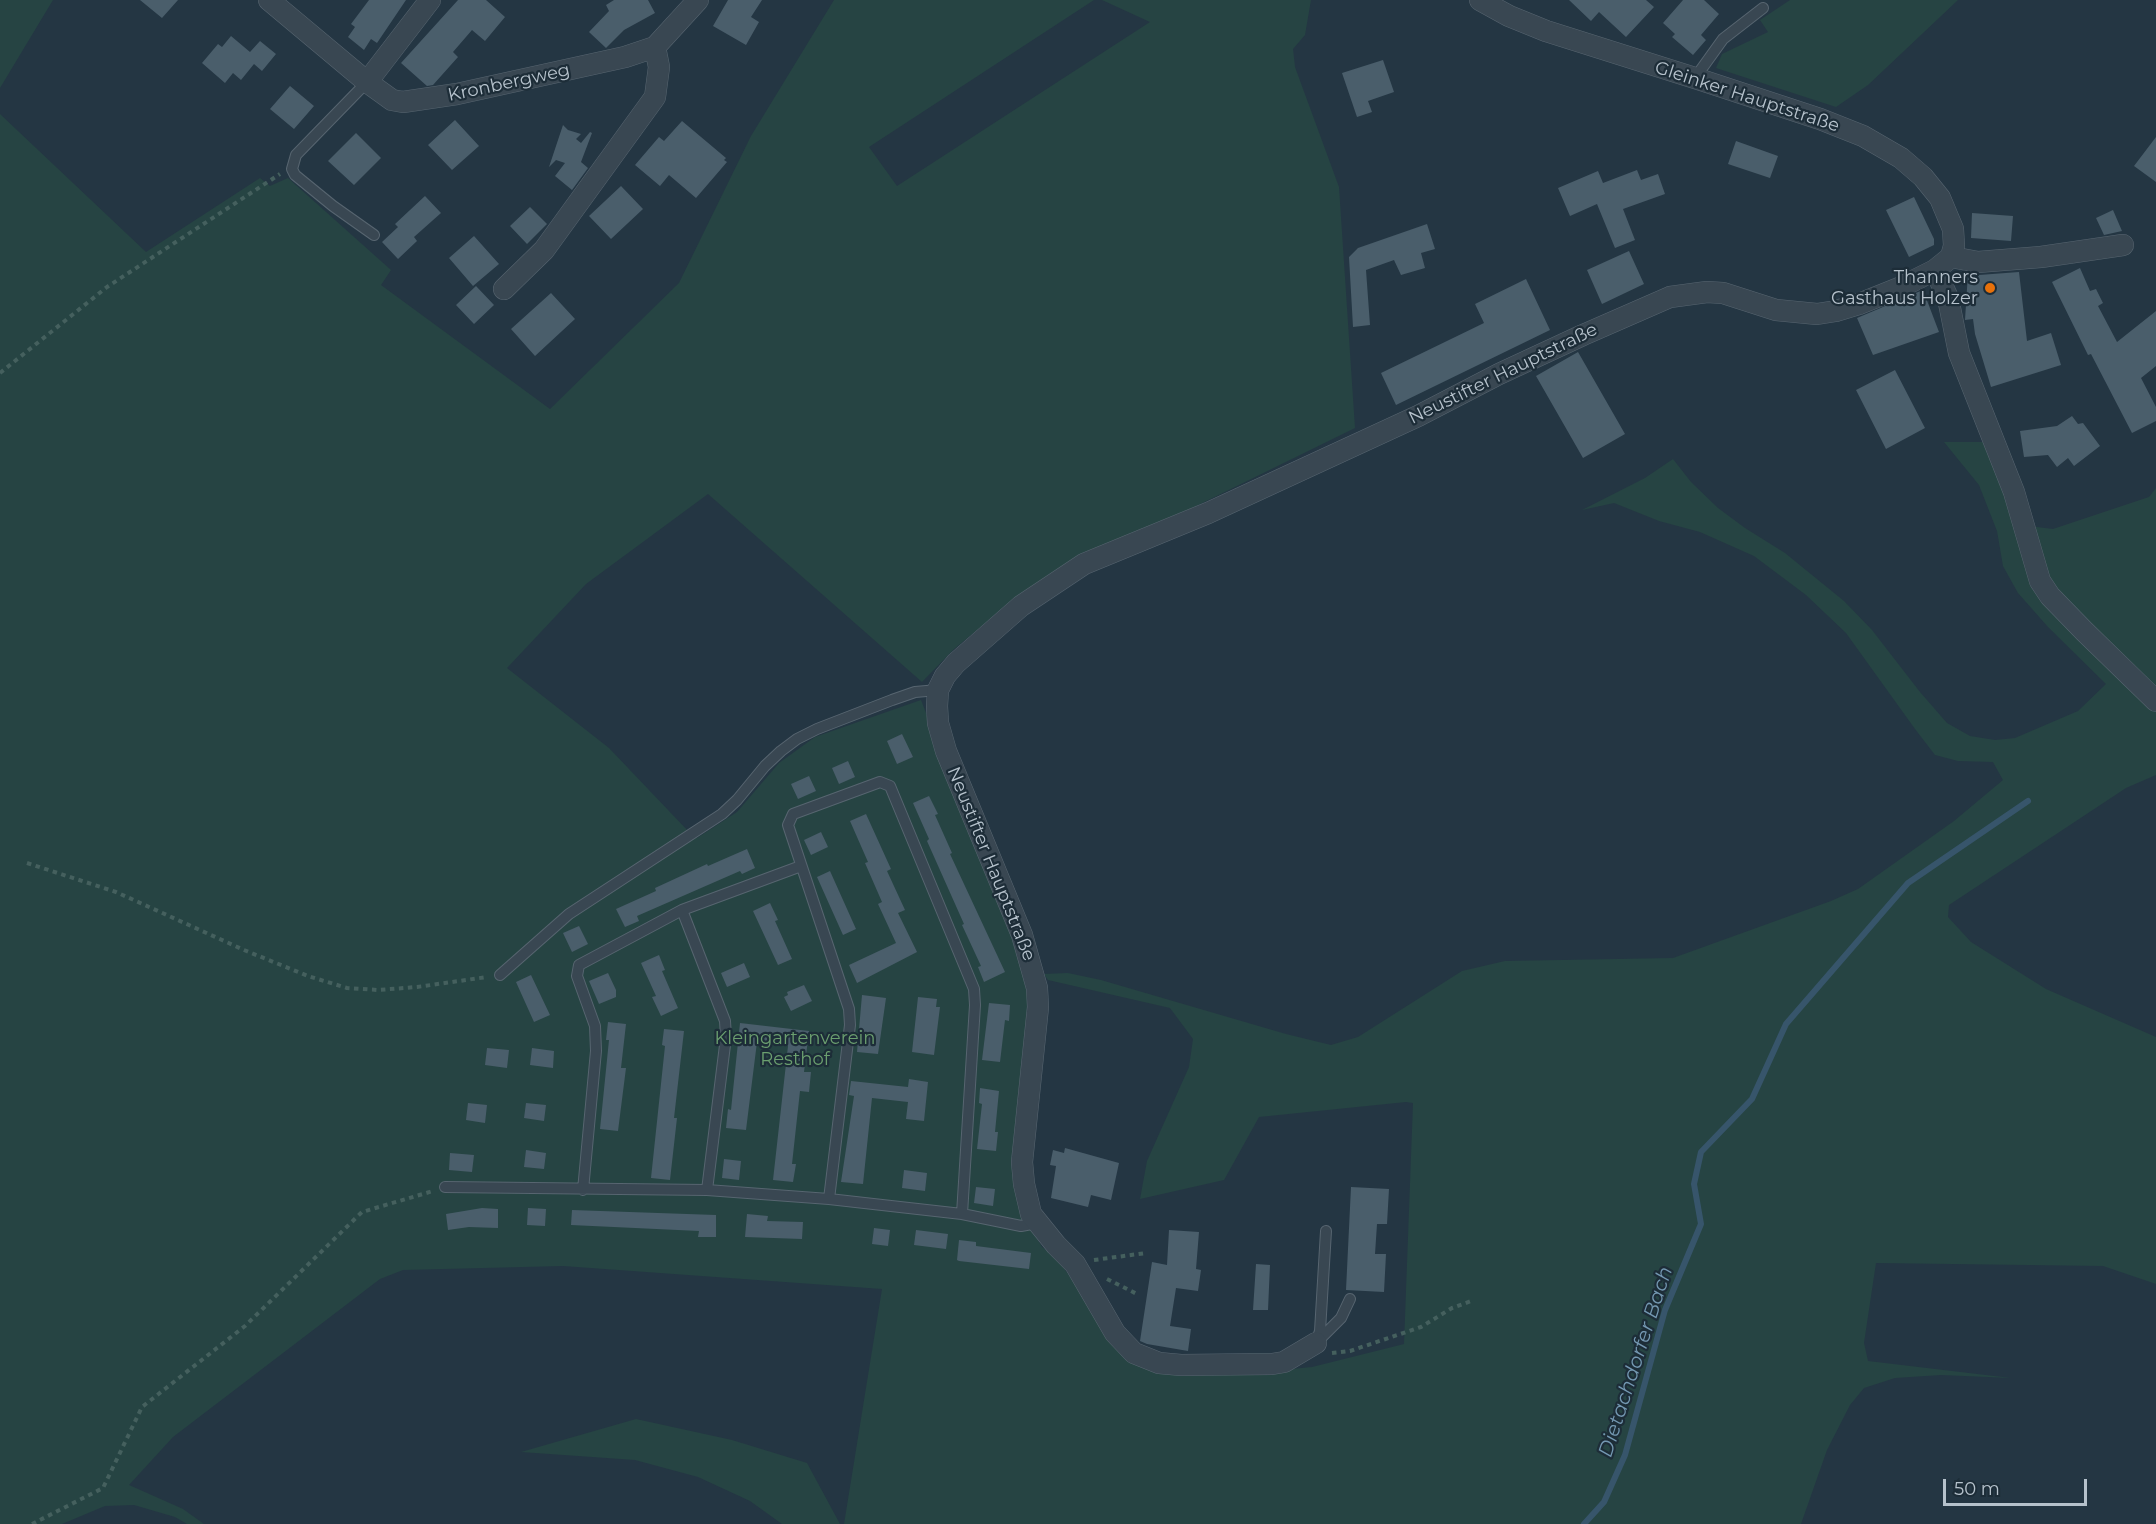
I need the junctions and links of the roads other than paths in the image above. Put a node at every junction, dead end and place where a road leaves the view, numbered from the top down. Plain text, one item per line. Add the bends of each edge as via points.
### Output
1 (269, 0) edge
2 (430, 0) edge
3 (698, 0) edge
4 (1480, 0) edge
5 (1763, 8) dead end
6 (655, 47) junction
7 (1695, 78) junction
8 (367, 82) junction
9 (374, 235) dead end
10 (2123, 245) dead end
11 (1943, 264) junction
12 (504, 289) dead end
13 (938, 690) junction
14 (2156, 701) edge
15 (801, 866) junction
16 (682, 910) junction
17 (500, 975) road end
18 (445, 1187) road end
19 (583, 1190) junction
20 (707, 1190) junction
21 (830, 1199) junction
22 (962, 1214) junction
23 (1037, 1223) junction
24 (1326, 1231) dead end
25 (1350, 1299) dead end
26 (1322, 1348) junction

1 - 8 street, Kronbergweg
2 - 8 street
3 - 6 street, Kronbergweg
4 - 7 street, Gleinker Hauptstraße via 1546,31
5 - 7 lane via 1723,39
6 - 8 street, Kronbergweg via 584,67 424,100 398,102
6 - 12 street via 655,97 544,250
7 - 11 street, Gleinker Hauptstraße via 1820,119 1863,136 1901,158 1940,198 1953,229 1954,246
8 - 9 lane via 296,155 292,169 333,207
10 - 11 street via 2041,257
11 - 13 street, Neustifter Hauptstraße via 1859,304 1817,314 1776,310 1707,291 1670,297 1208,513 1084,564 1021,606 956,663
11 - 14 street via 1959,352 2014,492 2040,581 2077,624
13 - 17 lane via 903,696 798,739 765,766 722,814 569,914
13 - 23 street, Neustifter Hauptstraße via 938,723 946,751 1022,935 1037,988 1022,1162 1027,1201
15 - 16 lane
15 - 21 lane via 849,1009
15 - 22 lane via 788,825 793,814 880,782 890,786 974,990
16 - 19 lane via 579,965 577,976 595,1026 596,1051
16 - 20 lane via 725,1021
18 - 19 lane
19 - 20 lane
20 - 21 lane
21 - 22 lane
22 - 23 lane via 1021,1226
23 - 26 street, Neustifter Hauptstraße via 1075,1264 1115,1333 1129,1349 1145,1358 1181,1365 1272,1364
24 - 26 lane
25 - 26 lane

